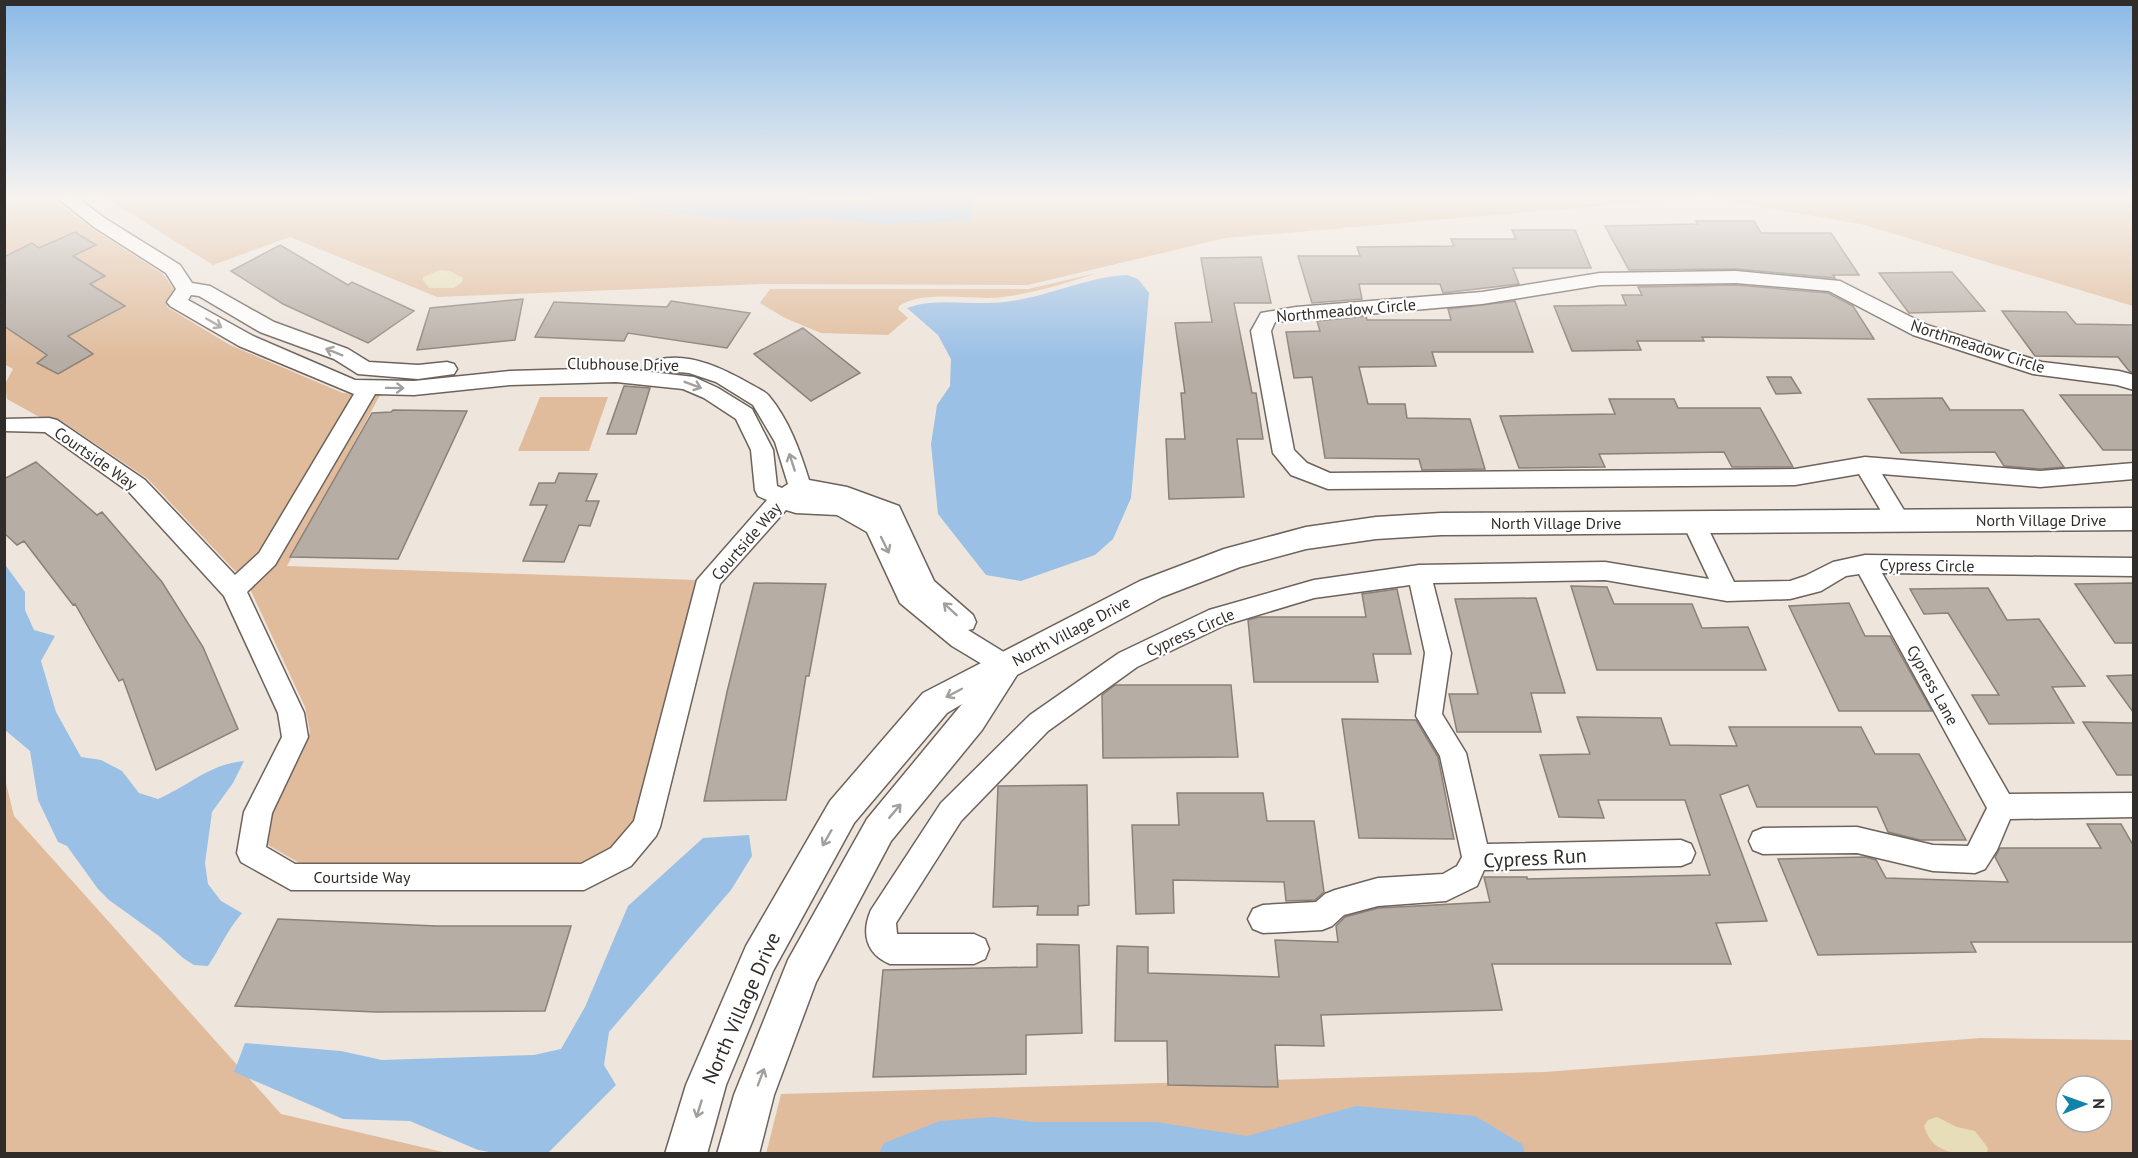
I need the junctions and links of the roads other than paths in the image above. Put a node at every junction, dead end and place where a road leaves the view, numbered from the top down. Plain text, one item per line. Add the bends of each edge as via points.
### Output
1 (142, 250) edge
2 (186, 290) junction
3 (267, 327) junction
4 (246, 341) junction
5 (2133, 383) edge
6 (368, 388) junction
7 (11, 425) dead end
8 (1864, 465) junction
9 (2133, 471) edge
10 (790, 493) junction
11 (2133, 519) edge
12 (1898, 520) junction
13 (1694, 522) junction
14 (1865, 564) junction
15 (2133, 567) edge
16 (1419, 574) junction
17 (234, 590) junction
18 (1726, 592) junction
19 (1006, 666) junction
20 (2133, 805) edge
21 (2001, 807) junction
22 (1763, 841) dead end
23 (1681, 853) dead end
24 (1476, 857) junction
25 (1263, 919) dead end
26 (974, 949) dead end
27 (686, 1154) edge
28 (738, 1154) edge

1 - 2 street, Clubhouse Drive via 173,270
2 - 3 street, Clubhouse Drive via 203,290
2 -> 4 street, Clubhouse Drive via 177,302
3 - 4 street
10 -> 3 street, Clubhouse Drive via 786,442 761,400 723,377 690,366 518,362 418,372 365,369 341,354
4 - 6 street, Clubhouse Drive via 352,387
5 - 8 street, Northmeadow Circle via 2040,369 1952,341 1920,330 1833,285 1736,277 1600,279 1482,298 1296,313 1268,317 1261,331 1284,453 1299,469 1328,481 1795,477
6 -> 10 street, Clubhouse Drive via 616,375 687,382 744,414 762,450 766,490
6 - 17 street via 267,559
7 - 17 street, Courtside Way via 49,425 137,486
8 - 9 street, Northmeadow Circle via 2040,478
8 - 12 street
10 - 17 street, Courtside Way via 709,580 646,827 621,857 584,877 291,877 251,853 258,812 295,737 291,713
10 - 19 street via 796,505 841,507 876,526 909,596 961,639
11 - 12 street, North Village Drive
12 - 13 street, North Village Drive
13 - 18 street
13 - 19 street, North Village Drive via 1441,524 1306,538 1233,557 1151,590
14 - 15 street, Cypress Circle
14 - 18 street, Cypress Circle via 1841,568 1812,584 1790,590
14 - 21 street, Cypress Lane
16 - 18 street, Cypress Circle via 1605,571
16 - 24 street via 1438,652 1429,716 1453,753
16 - 26 street, Cypress Circle via 1314,589 1218,617 1128,660 1039,723 951,812 881,920 880,938 890,949
19 -> 27 street, North Village Drive via 936,703 842,812 759,959 706,1085
28 -> 19 street, North Village Drive via 754,1095 801,973 879,830 970,720
20 - 21 street
21 - 22 street via 1975,860 1933,858 1857,840
23 - 24 street, Cypress Run
24 - 25 street, Cypress Run via 1467,876 1446,887 1378,892 1335,904 1322,916

